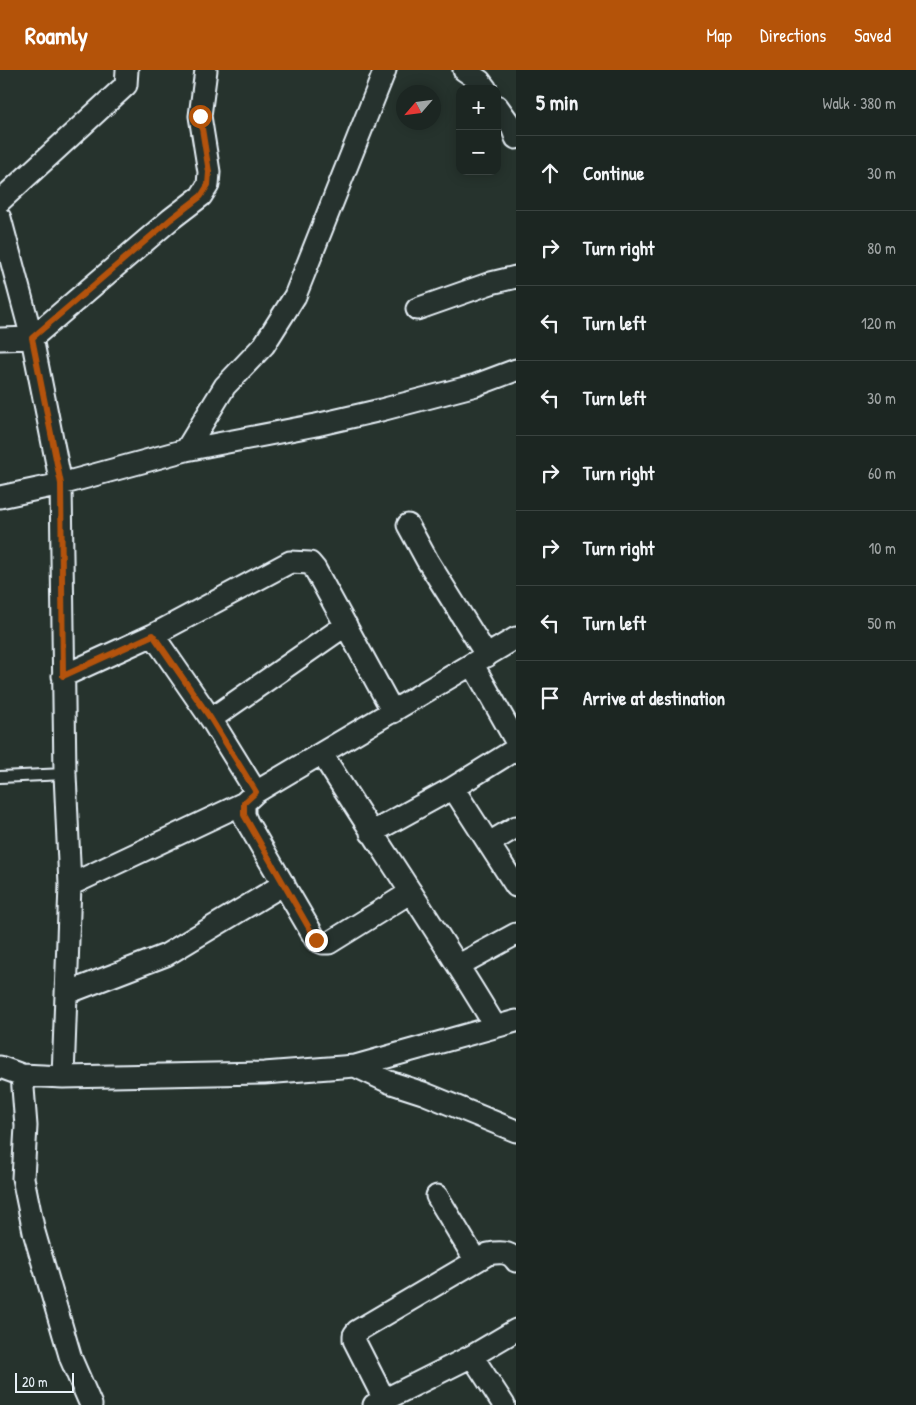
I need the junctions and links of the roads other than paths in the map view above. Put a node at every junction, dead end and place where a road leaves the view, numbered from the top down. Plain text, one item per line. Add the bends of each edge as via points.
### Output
1 (127, 70) edge
2 (206, 70) edge
3 (385, 70) edge
4 (464, 70) edge
5 (483, 85) edge
6 (501, 112) edge
7 (516, 138) edge
8 (0, 201) edge
9 (0, 218) edge
10 (516, 277) edge
11 (417, 308) dead end
12 (32, 338) junction
13 (0, 339) edge
14 (516, 370) edge
15 (186, 450) junction
16 (61, 484) junction
17 (0, 497) edge
18 (408, 525) dead end
19 (346, 624) junction
20 (153, 635) junction
21 (516, 638) edge
22 (480, 660) junction
23 (63, 676) junction
24 (393, 712) junction
25 (211, 719) junction
26 (516, 741) edge
27 (516, 749) edge
28 (322, 754) junction
29 (65, 774) junction
30 (0, 777) edge
31 (453, 788) junction
32 (250, 798) junction
33 (516, 827) edge
34 (371, 833) junction
35 (489, 843) junction
36 (284, 884) junction
37 (70, 885) junction
38 (516, 886) edge
39 (410, 892) junction
40 (516, 934) edge
41 (459, 966) junction
42 (67, 993) junction
43 (516, 1022) edge
44 (495, 1026) junction
45 (355, 1066) junction
46 (0, 1067) edge
47 (22, 1075) junction
48 (62, 1077) junction
49 (516, 1131) edge
50 (437, 1196) dead end
51 (476, 1261) junction
52 (516, 1261) edge
53 (516, 1330) edge
54 (472, 1356) junction
55 (381, 1403) edge
56 (92, 1405) edge
57 (504, 1405) edge

1 - 8 street via 126,85
2 - 12 street via 200,116 209,172 208,185 201,196
3 - 15 street via 295,296 264,345 225,386
4 - 5 street
6 - 7 street
9 - 12 street
10 - 11 street
12 - 13 street
12 - 16 street
14 - 15 street via 476,385 381,410
15 - 16 street
16 - 17 street
16 - 23 street
18 - 22 street
19 - 20 street via 310,563 290,562
19 - 24 street
19 - 25 street
20 - 23 street
20 - 25 street
21 - 22 street
22 - 24 street
22 - 26 street
23 - 29 street
24 - 28 street
25 - 32 street
27 - 31 street
28 - 32 street
28 - 34 street
29 - 30 lane
29 - 37 street
31 - 34 street
31 - 35 street
32 - 36 street via 244,815
32 - 37 street
33 - 35 street
34 - 39 street
35 - 38 street
36 - 39 street via 316,940 323,943 329,943
36 - 42 street via 166,955
37 - 42 street
39 - 41 street
40 - 41 street
41 - 44 street
42 - 48 street
43 - 44 street
44 - 45 street
45 - 48 street via 264,1073
45 - 49 street
46 - 47 street
47 - 48 street
47 - 56 street via 26,1126 22,1178 34,1232 71,1359
50 - 51 street
51 - 52 street via 499,1252 513,1256
51 - 55 street via 354,1334
53 - 54 street
54 - 55 street
54 - 57 street

